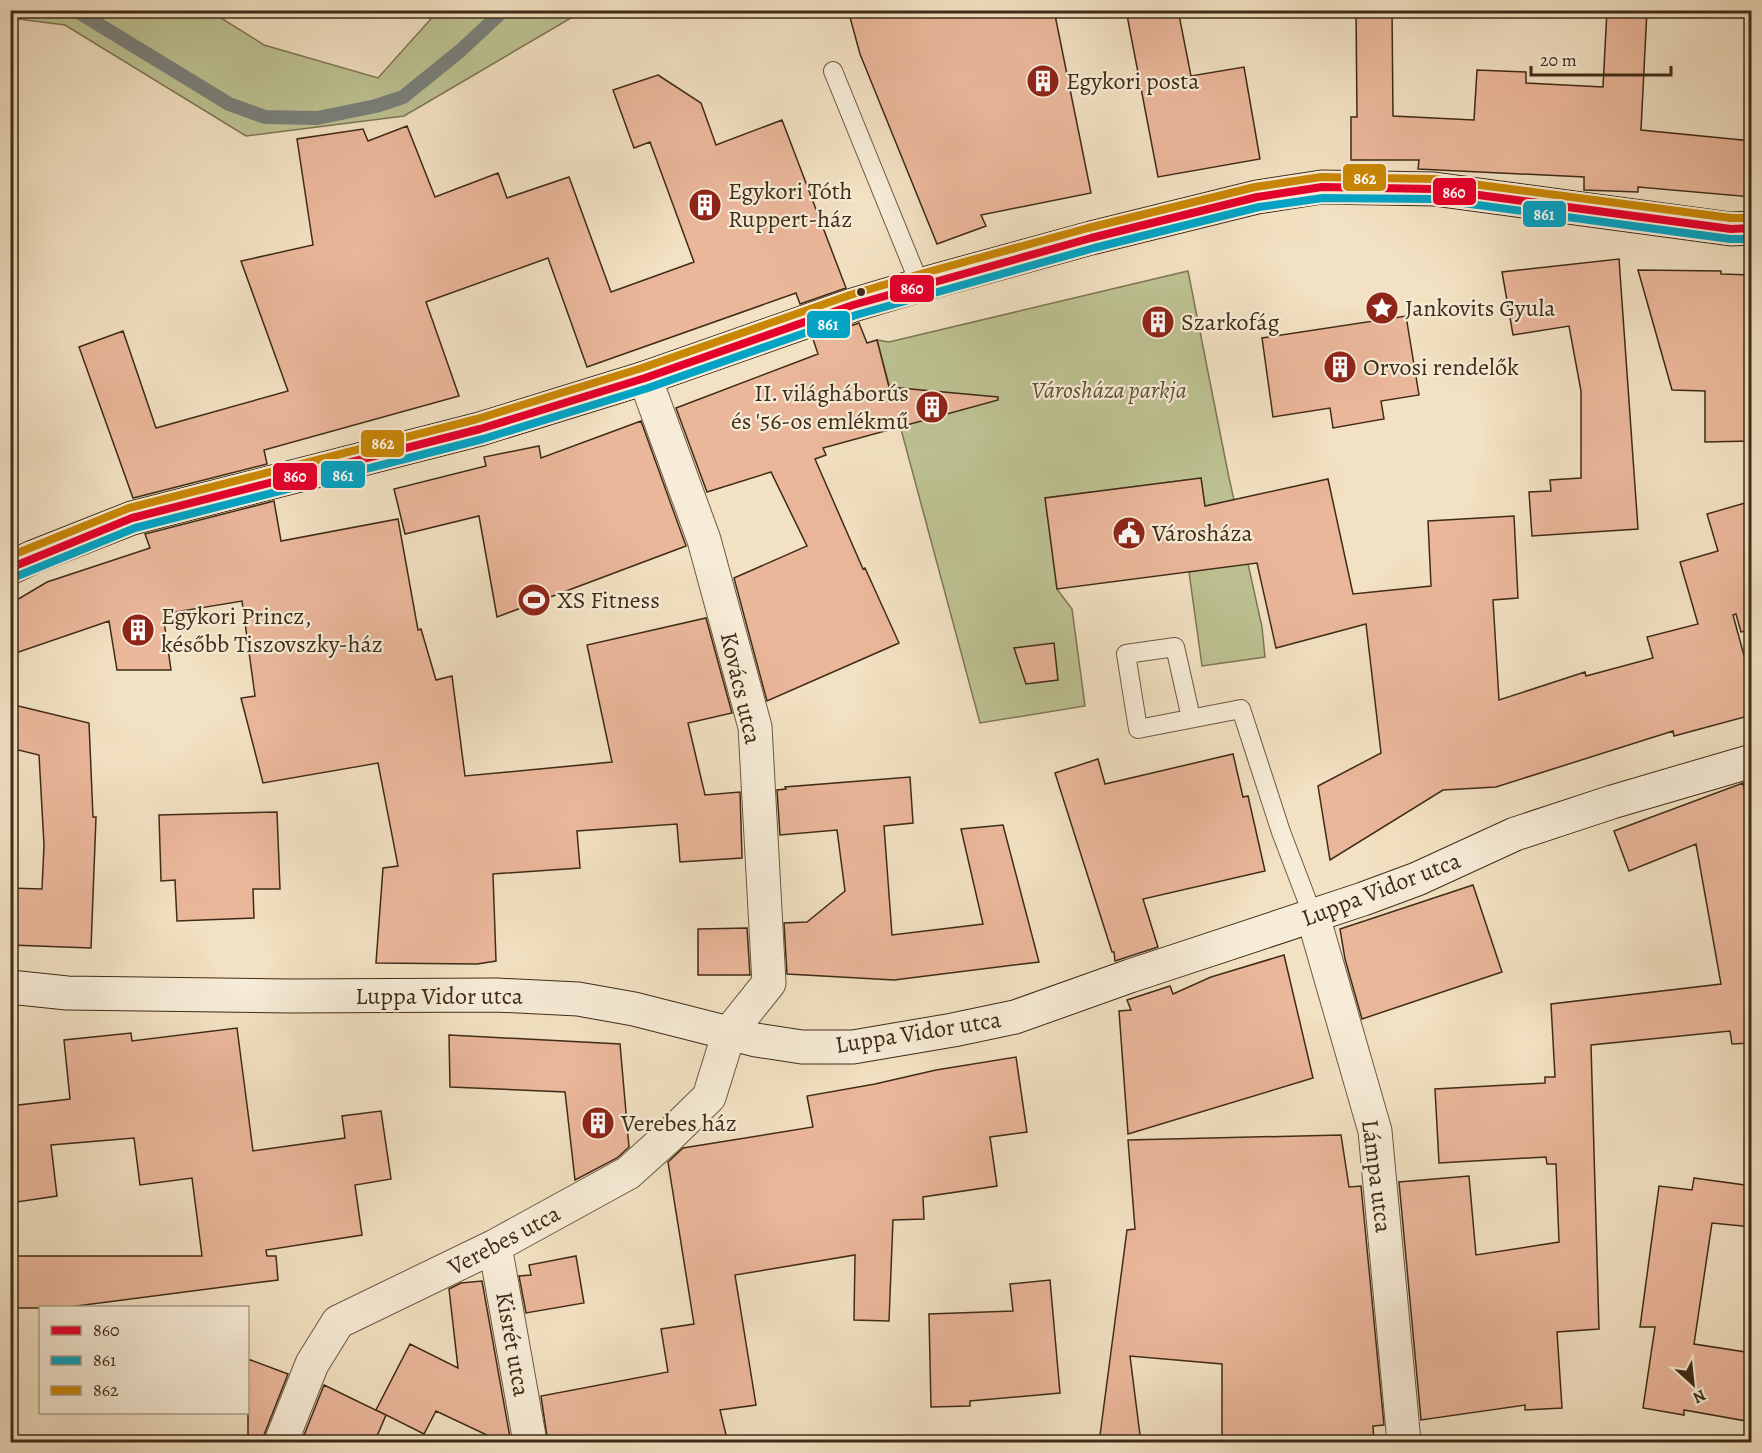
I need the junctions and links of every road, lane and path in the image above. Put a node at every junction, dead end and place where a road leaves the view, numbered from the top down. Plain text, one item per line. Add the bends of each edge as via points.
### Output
1 (833, 71) dead end
2 (1752, 228) edge
3 (920, 285) junction
4 (645, 378) junction
5 (10, 568) edge
6 (1191, 718) junction
7 (1752, 761) edge
8 (1313, 916) junction
9 (10, 987) edge
10 (729, 1033) junction
11 (495, 1246) junction
12 (281, 1443) edge
13 (530, 1443) edge
14 (1404, 1443) edge

1 - 3 lane
2 - 3 street via 1731,229 1434,189 1322,187 1218,205
3 - 4 street
4 - 5 street via 480,429 132,518
4 - 10 street, Kovács utca via 704,540 755,727 769,983
6 - 6 lane via 1175,647 1126,654 1138,729
6 - 8 lane via 1241,709
7 - 8 street, Luppa Vidor utca via 1515,834 1417,879
8 - 10 street, Luppa Vidor utca via 1015,1017 954,1030 843,1047 802,1047
8 - 14 street, Lámpa utca via 1374,1131
9 - 10 street, Luppa Vidor utca via 67,993 496,995 578,999
10 - 11 street, Verebes utca via 709,1097 668,1137 628,1173
11 - 12 street, Verebes utca via 338,1322 312,1364
11 - 13 street, Kisrét utca

